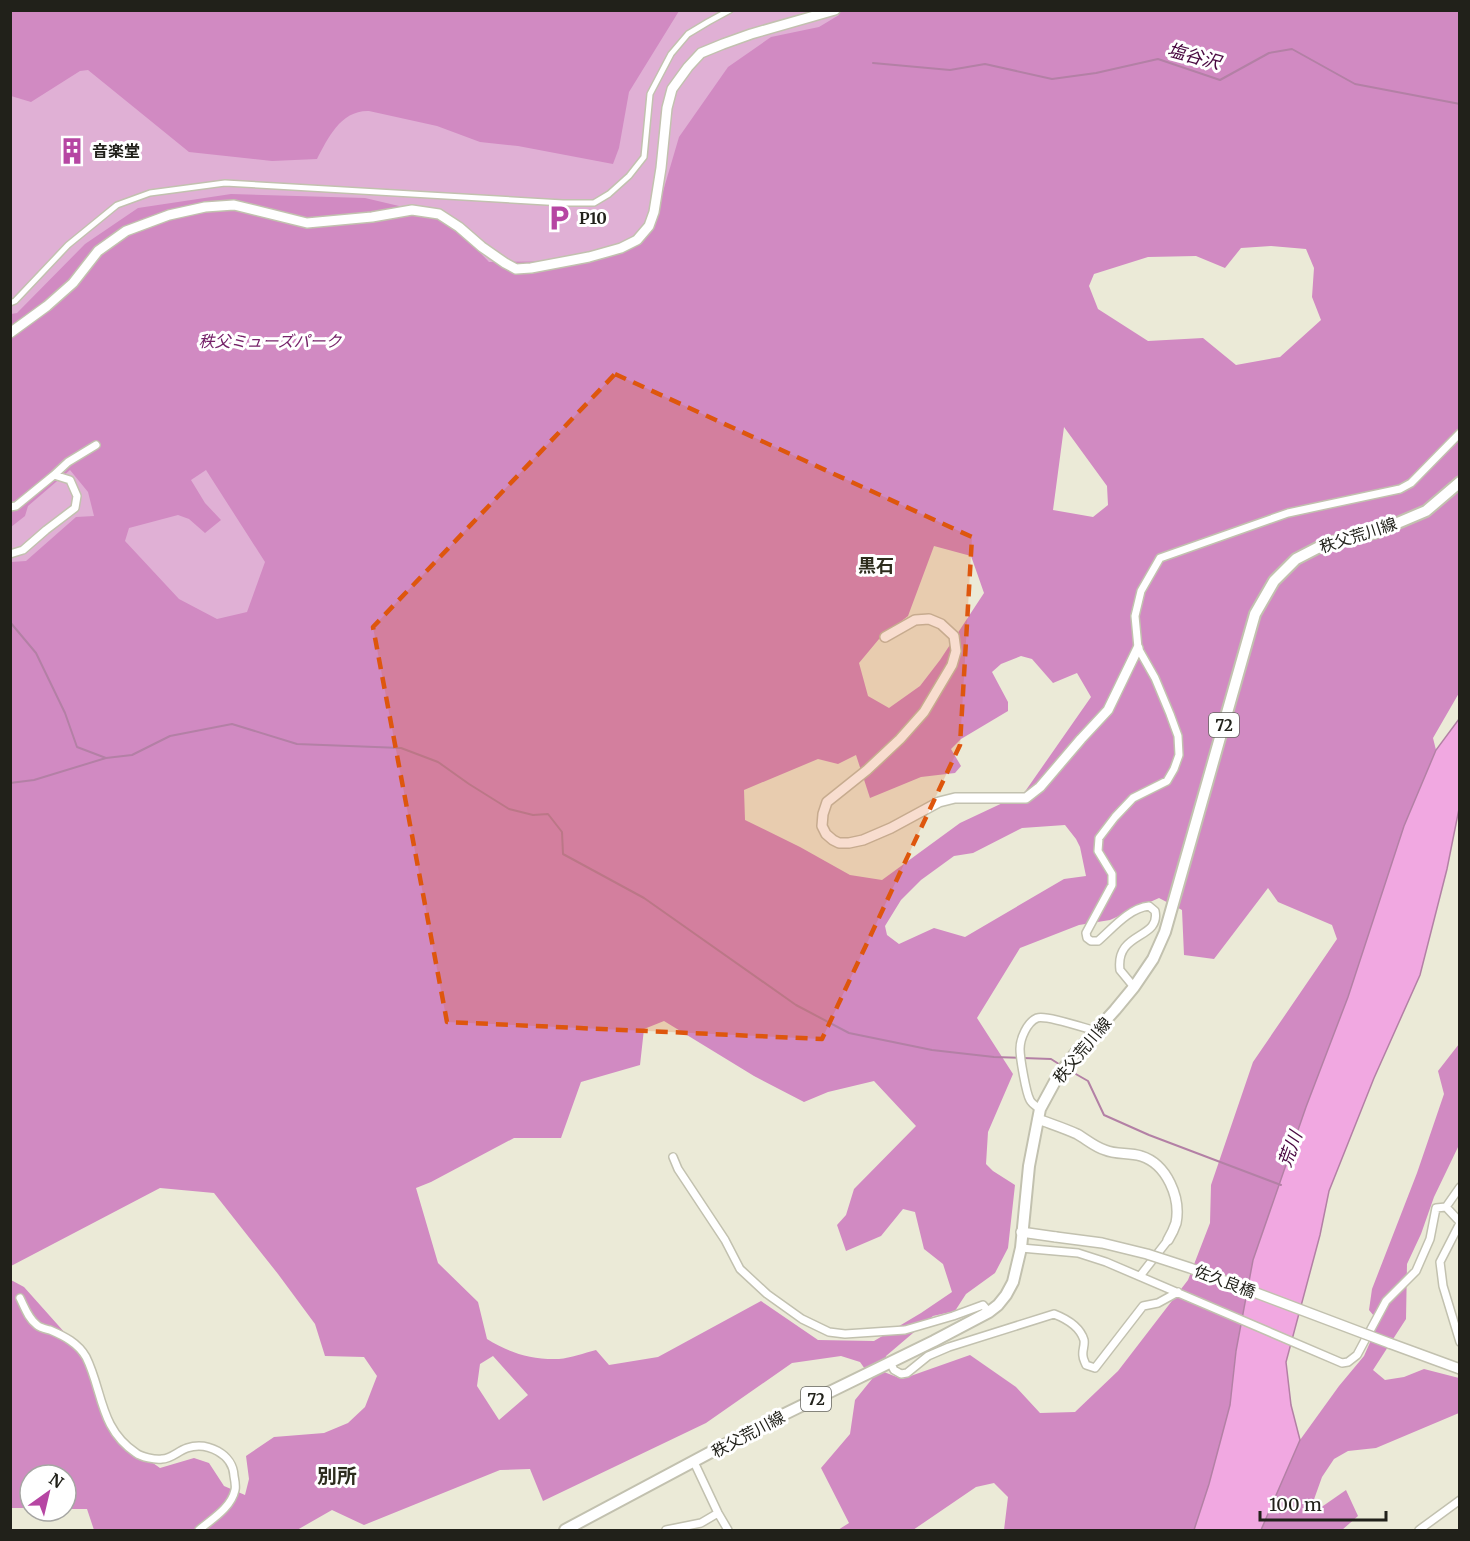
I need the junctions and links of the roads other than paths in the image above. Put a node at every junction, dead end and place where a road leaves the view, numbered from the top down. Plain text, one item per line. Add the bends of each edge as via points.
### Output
1 (730, 10) edge
2 (835, 10) edge
3 (10, 303) edge
4 (10, 333) edge
5 (1460, 433) edge
6 (96, 445) dead end
7 (54, 475) junction
8 (1460, 482) edge
9 (10, 507) edge
10 (10, 554) edge
11 (885, 637) dead end
12 (1138, 648) junction
13 (1134, 987) junction
14 (1096, 1031) junction
15 (1039, 1114) junction
16 (673, 1157) dead end
17 (1460, 1187) edge
18 (1446, 1207) junction
19 (1460, 1223) edge
20 (1021, 1232) junction
21 (1168, 1240) joint
22 (1020, 1248) junction
23 (1140, 1276) junction
24 (1178, 1292) junction
25 (20, 1298) dead end
26 (989, 1312) junction
27 (1460, 1342) edge
28 (890, 1362) junction
29 (1460, 1369) edge
30 (694, 1462) junction
31 (1460, 1500) edge
32 (718, 1514) junction
33 (199, 1530) edge
34 (565, 1530) edge
35 (666, 1530) edge
36 (728, 1530) edge
37 (1422, 1530) edge

1 - 3 street via 688,34 670,54 650,94 644,157 616,188 594,203 225,183 150,193 117,205 68,245
2 - 4 street via 723,44 701,53 688,67 672,89 667,108 650,226 638,240 621,248 516,269 439,214 412,210 306,223 234,205 205,207 126,231 98,251 73,283 47,306
5 - 12 street via 1411,483 1400,489 1288,513 1160,558 1141,591 1135,616
6 - 7 street
7 - 9 street
7 - 10 street via 69,480 77,496 75,508 23,550
8 - 13 main road, 秩父荒川線 / 72 via 1426,511 1374,533 1327,543 1296,559 1274,581 1255,614 1165,932
11 - 12 street via 915,620 929,619 954,636 956,651 924,712 900,740 827,802 822,826 839,843 856,842 955,798 1026,798 1108,710
12 - 13 street via 1170,714 1178,736 1179,755 1167,781 1133,798 1099,838 1098,851 1112,874 1112,885 1086,933 1091,941 1098,941 1142,907 1149,906 1155,911 1153,925 1120,955 1120,970
13 - 14 main road, 秩父荒川線 / 72
14 - 15 main road, 秩父荒川線 / 72 via 1059,1074
14 - 15 street via 1043,1017 1028,1025 1020,1049 1028,1097
15 - 20 main road, 秩父荒川線 / 72
15 - 21 street via 1103,1150 1152,1160 1164,1172 1177,1203 1176,1223
16 - 26 street via 740,1269 766,1294 802,1319 829,1332 845,1334 905,1330 983,1305
17 - 18 street
18 - 19 street
18 - 24 street via 1437,1208 1430,1239 1416,1271 1386,1300 1358,1355 1348,1362 1342,1363
19 - 27 street via 1440,1262
20 - 22 main road, 秩父荒川線 / 72
20 - 29 street, 佐久良橋, bridge via 1102,1243 1147,1254
21 - 23 street
22 - 23 street via 1078,1253
22 - 26 main road, 秩父荒川線 / 72 via 1013,1282
23 - 24 street
24 - 28 street via 1143,1306 1095,1368 1086,1365 1084,1340 1076,1327 1054,1314 949,1347 928,1356 907,1373 894,1370
25 - 33 street via 38,1326 62,1335 85,1356 109,1424 138,1454 161,1460 188,1447 204,1447 217,1449 230,1460 235,1490 229,1505
26 - 28 main road, 秩父荒川線 / 72
28 - 30 main road, 秩父荒川線 / 72
30 - 32 street
30 - 34 main road, 秩父荒川線 / 72
31 - 37 street
32 - 35 street via 701,1523
32 - 36 street

